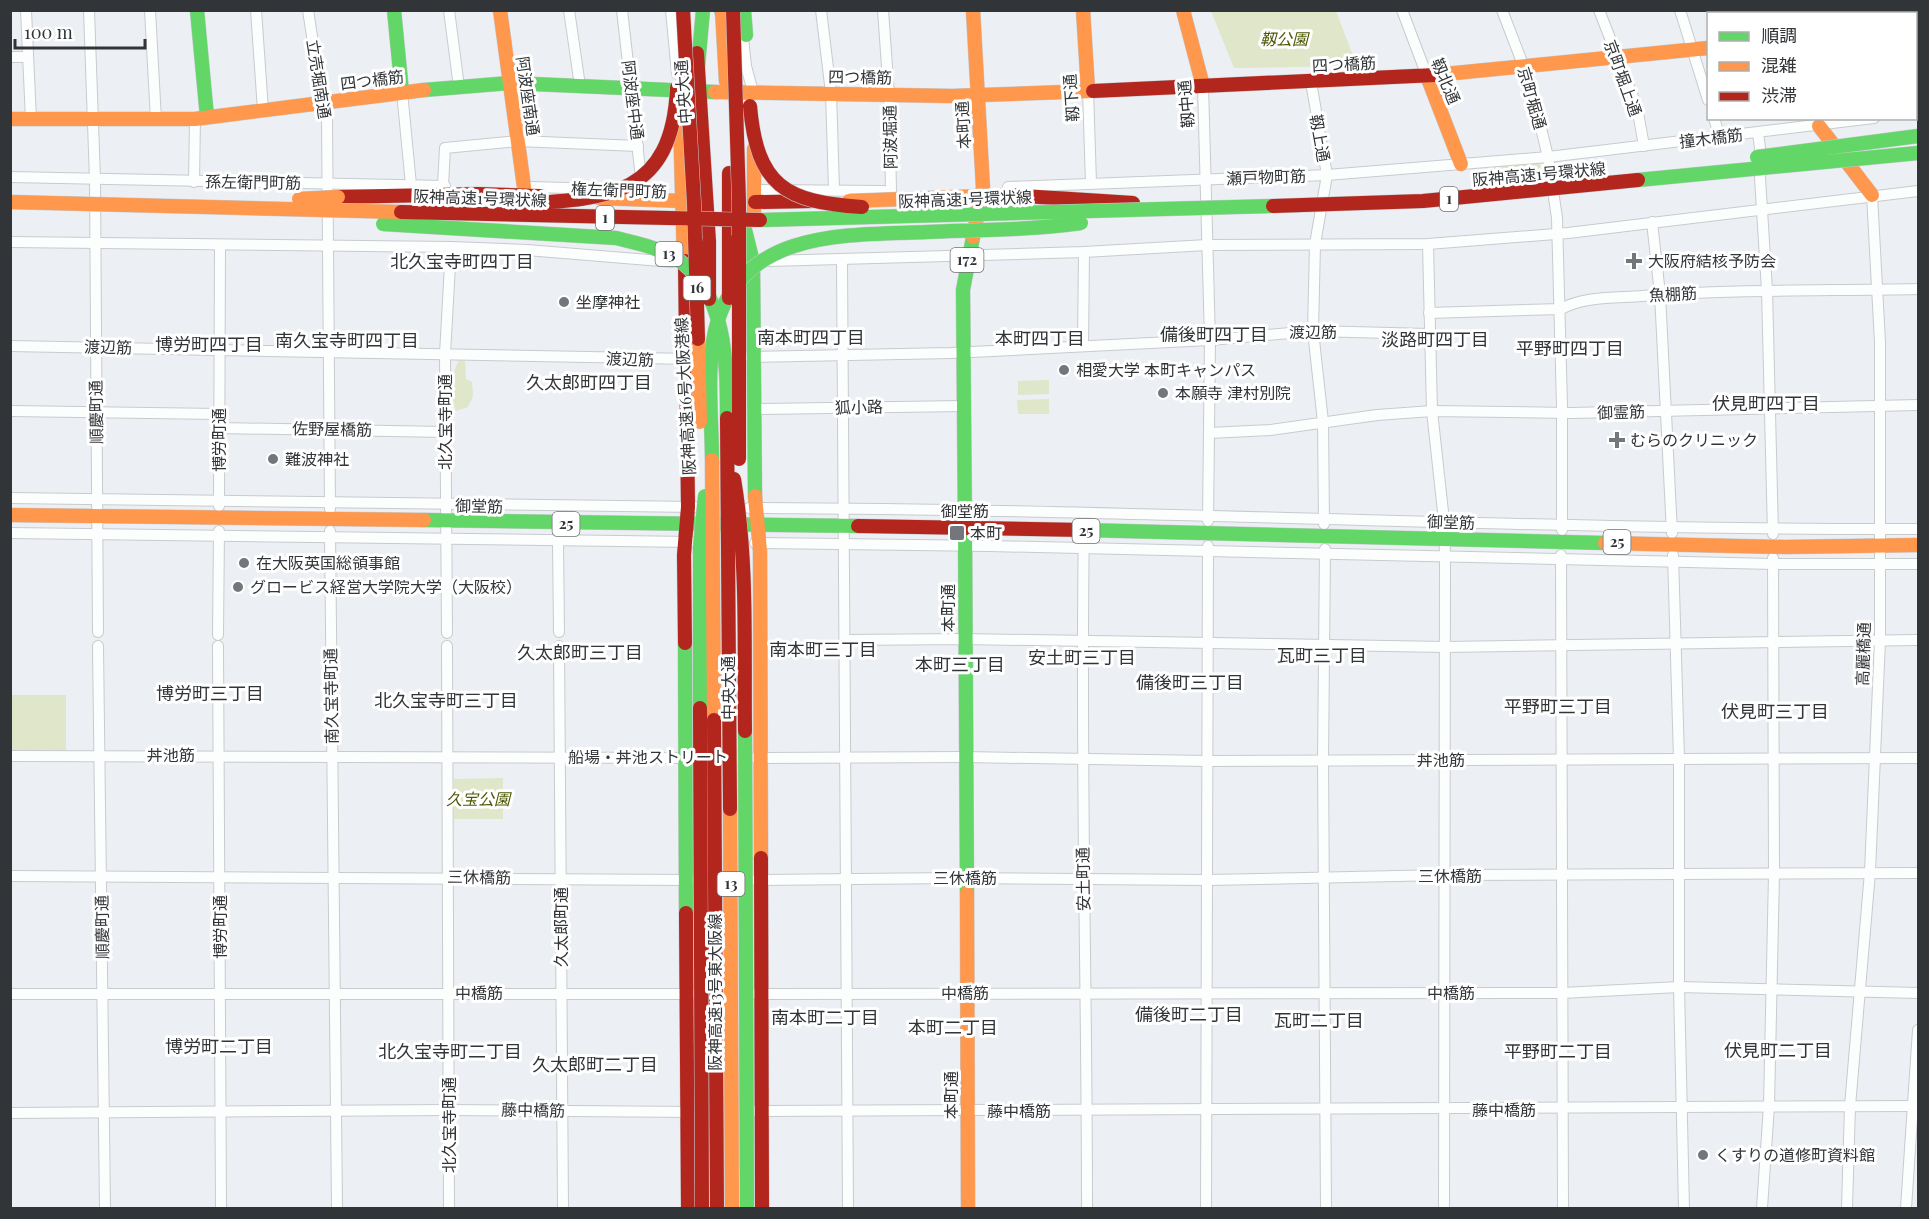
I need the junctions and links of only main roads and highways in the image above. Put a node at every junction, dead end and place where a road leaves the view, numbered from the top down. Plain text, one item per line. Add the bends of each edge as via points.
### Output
1 (197, 10) edge
2 (394, 10) edge
3 (500, 10) edge
4 (672, 10) edge
5 (683, 10) edge
6 (693, 10) edge
7 (703, 10) edge
8 (742, 10) edge
9 (974, 10) edge
10 (1083, 10) edge
11 (1183, 10) edge
12 (724, 11) edge
13 (1707, 48) edge
14 (698, 66) junction
15 (1427, 76) junction
16 (510, 84) junction
17 (1203, 86) junction
18 (679, 89) junction
19 (700, 90) junction
20 (1088, 90) junction
21 (402, 92) junction
22 (727, 92) junction
23 (753, 92) junction
24 (978, 95) junction
25 (201, 118) junction
26 (10, 119) edge
27 (1817, 122) edge
28 (1918, 136) edge
29 (1918, 153) edge
30 (1461, 164) road end
31 (729, 169) junction
32 (703, 171) junction
33 (1698, 176) junction
34 (524, 187) road end
35 (1872, 195) road end
36 (754, 196) junction
37 (683, 197) junction
38 (10, 202) edge
39 (1202, 202) junction
40 (155, 206) junction
41 (1176, 209) junction
42 (261, 210) junction
43 (424, 213) junction
44 (997, 215) junction
45 (753, 262) junction
46 (684, 263) junction
47 (10, 515) edge
48 (687, 525) junction
49 (758, 526) junction
50 (964, 528) junction
51 (1918, 545) edge
52 (730, 560) junction
53 (714, 564) junction
54 (688, 1209) edge
55 (702, 1209) edge
56 (717, 1209) edge
57 (732, 1209) edge
58 (747, 1209) edge
59 (762, 1209) edge
60 (968, 1209) edge

1 - 25 main road
2 - 21 main road
3 - 16 main road, 阿波座南通
4 - 43 main road, bridge via 676,114 668,144 636,182 589,200
5 - 53 main road, 阪神高速16号大阪港線 / 16, bridge via 700,414
6 - 14 main road, 中央大通
7 - 14 main road
8 - 44 main road, bridge via 753,145 761,164 775,181 797,195 825,204
9 - 24 main road, 本町通 / 172
10 - 20 main road, 靱下通
11 - 17 main road, 靱中通
12 - 22 main road, 中央大通
12 - 52 main road, bridge via 737,99 741,413
13 - 15 main road, 四つ橋筋
14 - 19 main road, 中央大通
15 - 17 main road, 四つ橋筋
15 - 30 main road, 靱北通
16 - 18 main road, 四つ橋筋
16 - 21 main road, 四つ橋筋
16 - 34 main road, 阿波座南通
17 - 20 main road, 四つ橋筋
18 - 19 main road, 四つ橋筋
18 - 37 main road
19 - 22 main road, 四つ橋筋
19 - 32 main road, 中央大通
20 - 24 main road, 四つ橋筋
21 - 25 main road, 四つ橋筋
22 - 23 main road, 四つ橋筋
22 - 31 main road, 中央大通
23 - 24 main road, 四つ橋筋
23 - 36 main road
24 - 50 main road, 本町通 / 172 via 982,188 963,290
25 - 26 main road, 四つ橋筋
27 - 35 main road
28 - 33 main road, bridge via 1758,157
29 - 33 main road, 阪神高速1号環状線 / 1, bridge
31 - 45 main road, 中央大通
31 - 58 main road, 中央大通, bridge via 730,458 740,516 744,575
32 - 46 main road, 中央大通
32 - 55 main road, 中央大通, bridge via 709,242 709,461 699,547
33 - 39 main road, 阪神高速1号環状線 / 1, bridge via 1424,201
36 - 39 main road, bridge via 834,195 884,202 1010,195
36 - 45 main road
37 - 40 main road, bridge via 659,200 478,194
37 - 46 main road
38 - 40 main road, 阪神高速1号環状線 / 1, bridge
39 - 41 main road, 阪神高速1号環状線 / 1, bridge
40 - 42 main road, 阪神高速1号環状線 / 1, bridge
41 - 44 main road, 阪神高速1号環状線 / 1, bridge
41 - 53 main road, 1, bridge via 1045,228 827,236 788,246 751,267 721,309 714,337
42 - 43 main road, 阪神高速1号環状線 / 1, bridge
42 - 52 main road, 13, bridge via 425,229 612,236 649,244 679,260 705,288 717,312 725,345
43 - 44 main road, 阪神高速1号環状線 / 1, bridge via 715,220
45 - 49 main road, 中央大通
46 - 48 main road, 中央大通 via 685,359 695,507
47 - 48 main road, 御堂筋 / 25
48 - 49 main road, 御堂筋 / 25
48 - 54 main road, 中央大通 via 680,640 685,758
49 - 50 main road, 御堂筋 / 25
49 - 59 main road, 中央大通 via 765,640 760,758
50 - 51 main road, 御堂筋 / 25 via 1773,546
50 - 60 main road, 本町通
52 - 57 main road, 阪神高速13号東大阪線 / 13, bridge
53 - 56 main road, 阪神高速13号東大阪線 / 13, bridge

